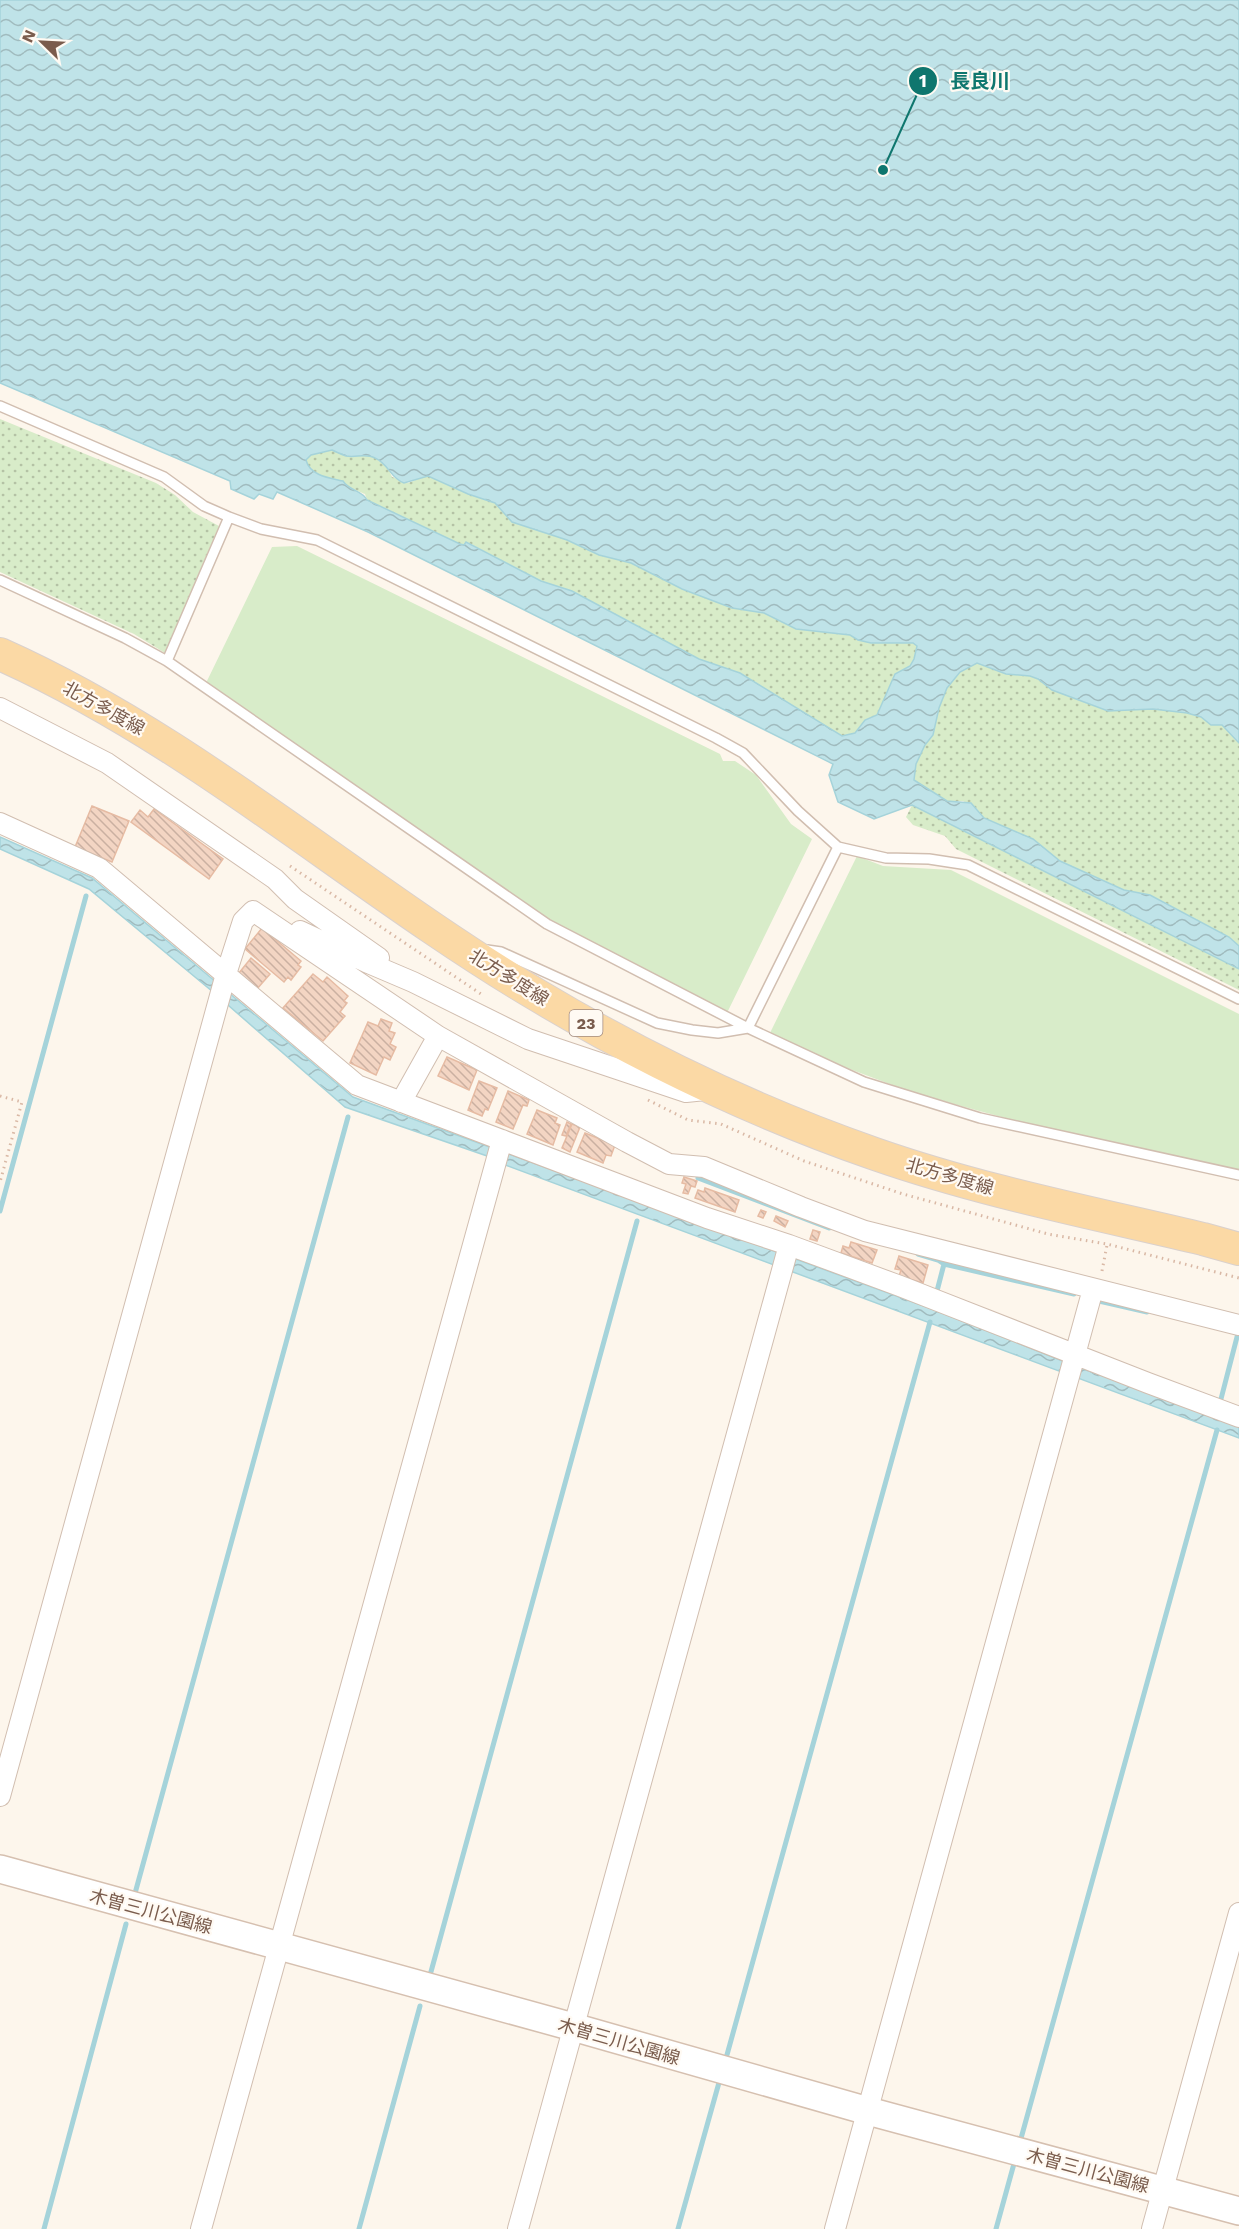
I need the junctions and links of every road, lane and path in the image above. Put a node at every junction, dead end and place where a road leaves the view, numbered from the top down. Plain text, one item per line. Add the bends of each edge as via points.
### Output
1 (0, 406) edge
2 (229, 517) junction
3 (0, 580) edge
4 (0, 654) edge
5 (167, 661) junction
6 (0, 708) edge
7 (0, 823) edge
8 (838, 847) junction
9 (253, 911) junction
10 (460, 947) junction
11 (224, 979) junction
12 (413, 982) junction
13 (1239, 999) edge
14 (748, 1028) junction
15 (438, 1036) junction
16 (714, 1089) junction
17 (0, 1096) edge
18 (401, 1102) junction
19 (499, 1149) junction
20 (1239, 1175) edge
21 (0, 1182) edge
22 (1113, 1217) junction
23 (1239, 1249) edge
24 (786, 1255) junction
25 (1095, 1290) junction
26 (1239, 1325) edge
27 (1073, 1364) junction
28 (1239, 1417) edge
29 (0, 1796) edge
30 (0, 1869) edge
31 (1239, 1913) edge
32 (279, 1946) junction
33 (573, 2027) junction
34 (868, 2111) junction
35 (1163, 2190) junction
36 (1239, 2211) edge
37 (201, 2229) edge
38 (518, 2229) edge
39 (835, 2229) edge
40 (1152, 2229) edge

1 - 2 lane via 164,477 204,506
2 - 5 lane
2 - 8 lane via 261,530 317,540 716,738 742,753
3 - 5 lane
4 - 10 main road, 北方多度線 / 23 via 148,733
5 - 14 lane via 548,924
6 - 12 street via 107,763 275,879 295,900
7 - 11 street via 99,868
8 - 13 lane via 885,858 968,865
8 - 14 lane
9 - 11 street via 243,921
9 - 12 street
9 - 15 street
10 - 14 lane via 501,952 657,1023 718,1033
10 - 16 main road, 北方多度線 / 23 via 607,1036
11 - 18 street via 357,1085
11 - 29 street
12 - 16 street via 528,1039 686,1092
14 - 20 lane via 864,1082 980,1118
15 - 18 street
15 - 25 street via 669,1164 704,1167 865,1231
16 - 22 main road, 北方多度線 / 23 via 878,1155 966,1182
17 - 21 path via 22,1102
18 - 19 street
19 - 24 street via 707,1218
19 - 32 street
22 - 23 main road, 北方多度線 / 23
22 - 25 path
24 - 27 street
24 - 33 street
25 - 26 street
25 - 27 street
27 - 28 street
27 - 34 street
30 - 32 main road, 木曽三川公園線
31 - 35 street
32 - 33 main road, 木曽三川公園線
32 - 37 street
33 - 34 main road, 木曽三川公園線
33 - 38 street
34 - 35 main road, 木曽三川公園線
34 - 39 street
35 - 36 main road, 木曽三川公園線
35 - 40 street

